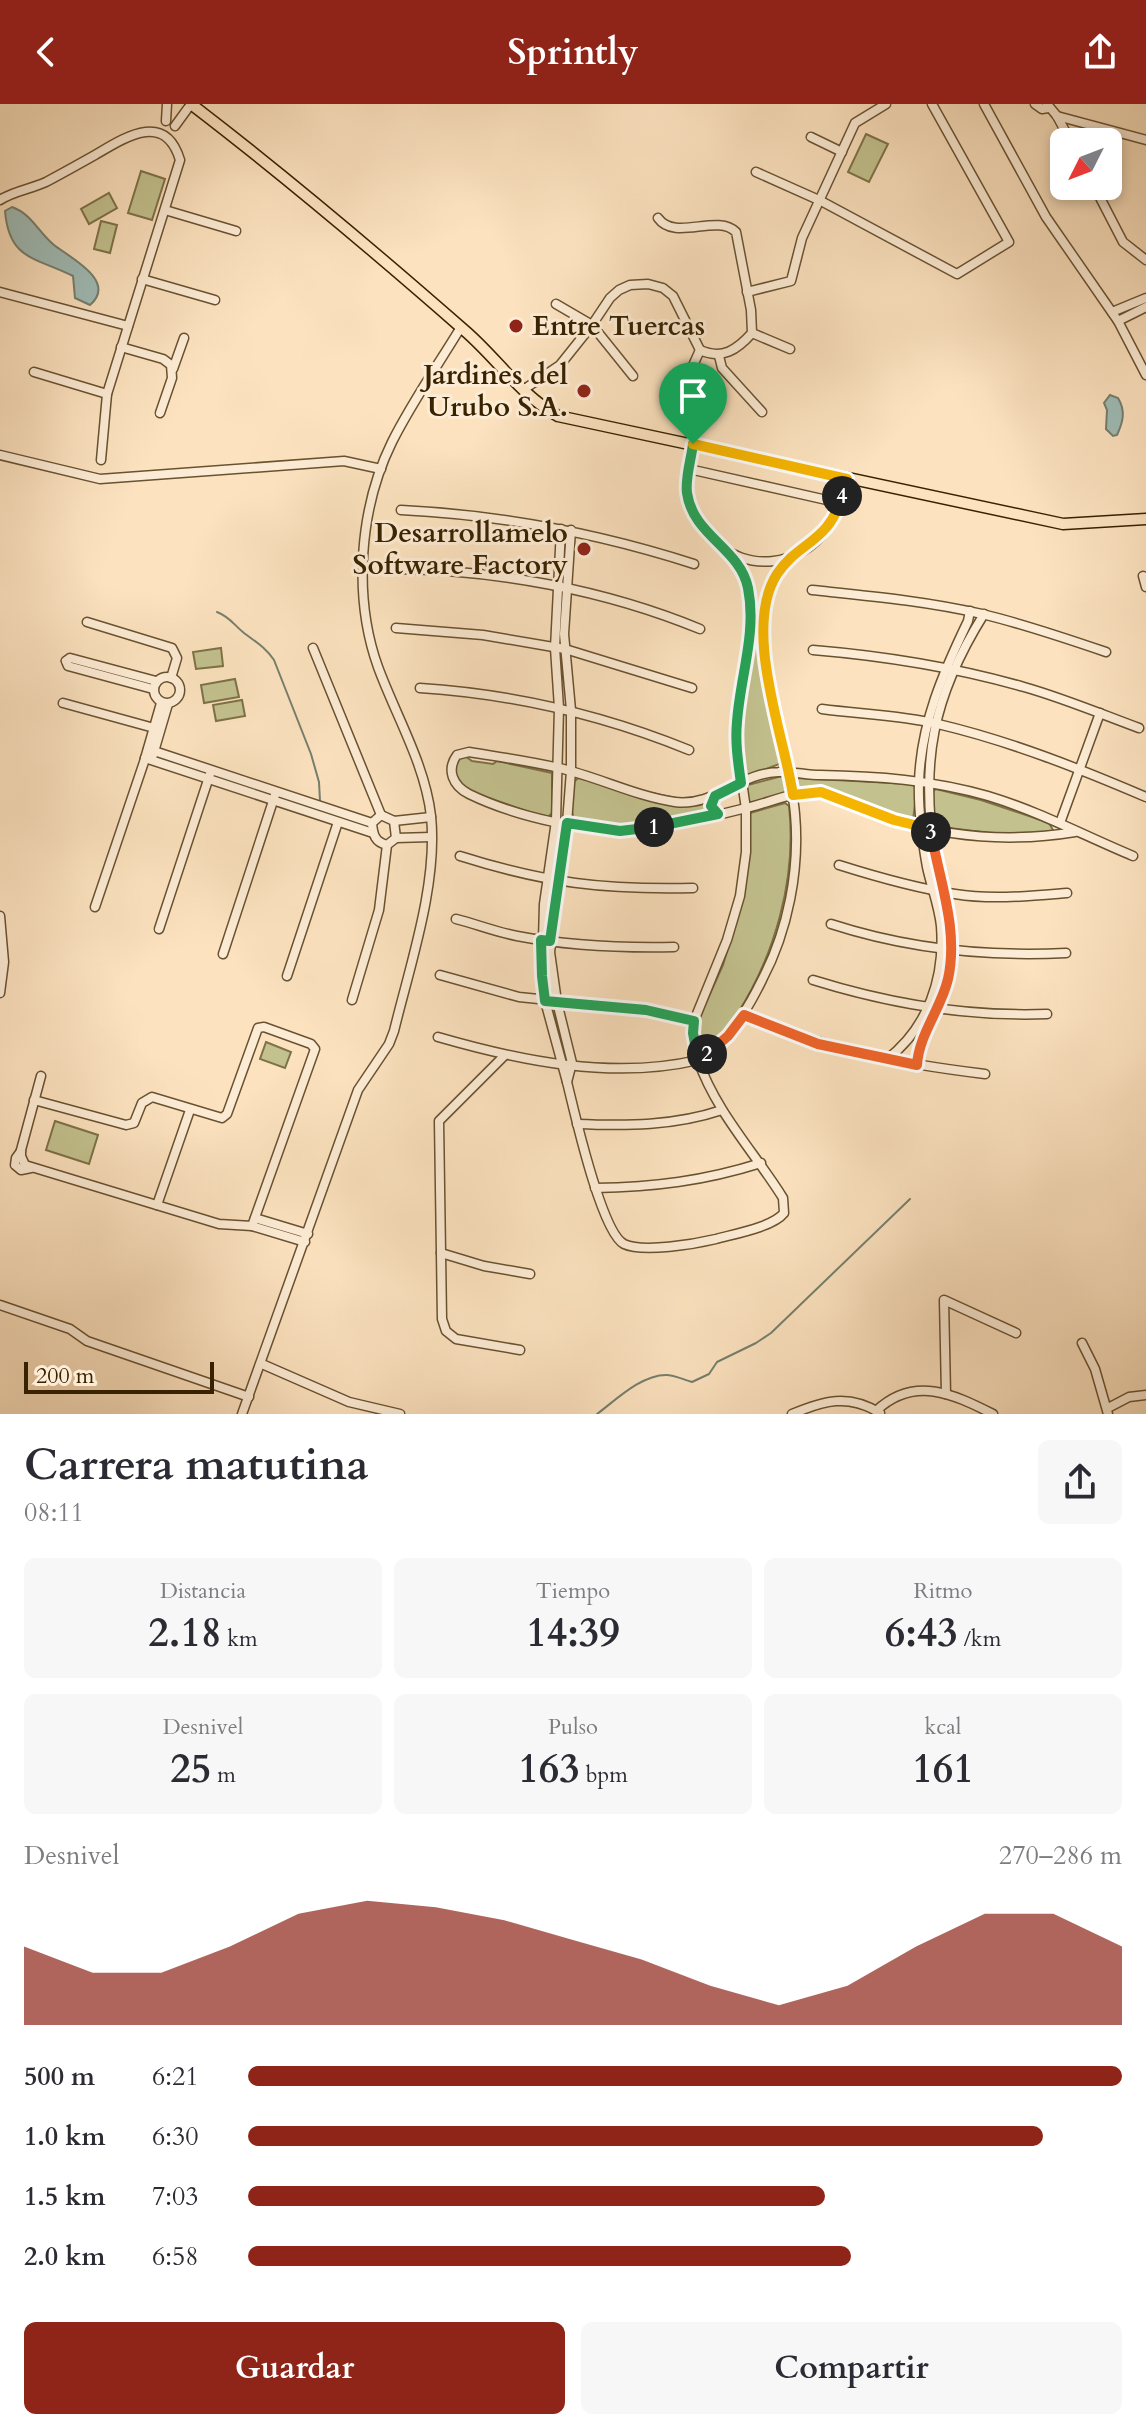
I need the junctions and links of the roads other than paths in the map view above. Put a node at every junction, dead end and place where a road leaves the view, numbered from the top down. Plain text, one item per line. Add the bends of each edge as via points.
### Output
1 (167, 104) edge
2 (191, 104) edge
3 (886, 104) edge
4 (932, 104) edge
5 (984, 104) edge
6 (1035, 104) edge
7 (1048, 106) edge
8 (1057, 116) junction
9 (170, 125) junction
10 (1063, 128) edge
11 (158, 133) junction
12 (811, 137) dead end
13 (168, 139) junction
14 (1146, 140) edge
15 (842, 152) junction
16 (756, 172) dead end
17 (0, 200) edge
18 (1101, 200) edge
19 (821, 201) junction
20 (165, 210) junction
21 (658, 218) dead end
22 (236, 231) dead end
23 (1146, 260) edge
24 (142, 279) junction
25 (0, 292) edge
26 (747, 292) junction
27 (1146, 298) edge
28 (215, 300) dead end
29 (556, 304) dead end
30 (1146, 307) edge
31 (1112, 312) junction
32 (1118, 321) junction
33 (592, 325) junction
34 (128, 326) junction
35 (461, 327) junction
36 (752, 333) junction
37 (184, 338) dead end
38 (121, 347) junction
39 (790, 349) dead end
40 (700, 350) junction
41 (719, 356) junction
42 (173, 363) junction
43 (34, 372) dead end
44 (1146, 375) edge
45 (633, 376) dead end
46 (686, 381) dead end
47 (523, 390) junction
48 (107, 394) junction
49 (762, 412) dead end
50 (160, 413) dead end
51 (693, 444) junction
52 (0, 455) edge
53 (101, 460) dead end
54 (381, 469) junction
55 (689, 469) junction
56 (847, 479) junction
57 (840, 503) junction
58 (401, 510) dead end
59 (1146, 519) edge
60 (566, 530) junction
61 (726, 552) junction
62 (789, 559) junction
63 (694, 564) dead end
64 (395, 569) dead end
65 (1143, 576) dead end
66 (1146, 587) edge
67 (562, 588) junction
68 (812, 590) dead end
69 (970, 611) junction
70 (984, 614) junction
71 (87, 622) dead end
72 (765, 627) junction
73 (396, 628) dead end
74 (700, 629) dead end
75 (750, 633) junction
76 (765, 641) junction
77 (313, 648) dead end
78 (560, 648) junction
79 (813, 650) dead end
80 (1106, 652) dead end
81 (949, 668) junction
82 (171, 678) junction
83 (155, 685) junction
84 (420, 688) dead end
85 (692, 688) dead end
86 (63, 703) dead end
87 (164, 703) junction
88 (559, 708) junction
89 (822, 709) dead end
90 (571, 710) junction
91 (1100, 713) junction
92 (931, 722) junction
93 (154, 728) junction
94 (1139, 728) dead end
95 (689, 750) dead end
96 (149, 756) junction
97 (558, 768) junction
98 (1081, 769) junction
99 (571, 771) junction
100 (789, 773) junction
101 (210, 774) junction
102 (923, 781) junction
103 (741, 783) junction
104 (793, 795) junction
105 (275, 796) junction
106 (715, 796) junction
107 (1146, 797) edge
108 (746, 809) junction
109 (718, 814) junction
110 (381, 815) junction
111 (431, 817) junction
112 (394, 821) junction
113 (556, 821) junction
114 (338, 822) junction
115 (567, 823) junction
116 (1060, 823) junction
117 (373, 828) junction
118 (926, 828) junction
119 (1075, 832) junction
120 (431, 837) junction
121 (396, 838) junction
122 (387, 845) junction
123 (460, 856) dead end
124 (1133, 856) dead end
125 (839, 865) dead end
126 (553, 881) junction
127 (693, 888) dead end
128 (932, 889) junction
129 (943, 891) junction
130 (1067, 893) dead end
131 (95, 907) dead end
132 (0, 916) edge
133 (456, 919) dead end
134 (831, 924) dead end
135 (159, 929) dead end
136 (546, 941) junction
137 (674, 947) dead end
138 (946, 951) junction
139 (1066, 953) dead end
140 (223, 954) dead end
141 (440, 975) dead end
142 (287, 976) dead end
143 (813, 980) dead end
144 (0, 993) edge
145 (352, 1000) dead end
146 (545, 1001) junction
147 (557, 1002) junction
148 (932, 1008) junction
149 (1047, 1014) dead end
150 (744, 1015) junction
151 (694, 1021) junction
152 (438, 1037) dead end
153 (504, 1056) junction
154 (698, 1060) junction
155 (886, 1060) junction
156 (561, 1062) junction
157 (572, 1063) junction
158 (917, 1065) junction
159 (985, 1074) dead end
160 (41, 1076) dead end
161 (567, 1082) junction
162 (34, 1100) junction
163 (190, 1110) junction
164 (722, 1110) junction
165 (577, 1124) junction
166 (761, 1163) junction
167 (595, 1188) junction
168 (157, 1205) junction
169 (254, 1222) junction
170 (307, 1238) junction
171 (441, 1253) junction
172 (530, 1274) dead end
173 (0, 1305) edge
174 (1016, 1333) dead end
175 (1082, 1343) dead end
176 (520, 1350) dead end
177 (262, 1364) junction
178 (946, 1394) junction
179 (1146, 1395) edge
180 (249, 1397) junction
181 (1108, 1411) edge
182 (878, 1412) edge
183 (242, 1414) edge
184 (400, 1414) edge
185 (792, 1414) edge
186 (993, 1414) edge

1 - 9 street
2 - 9 street
2 - 35 main road
3 - 15 street via 855,123
4 - 19 street via 1009,242 957,274
5 - 31 street via 1046,217
6 - 7 street
7 - 8 street
8 - 10 street
8 - 14 street
9 - 11 street
9 - 13 street
11 - 13 street
11 - 17 street via 132,134 42,184
12 - 15 street
13 - 20 street via 180,160
15 - 19 street
16 - 19 street
18 - 23 street via 1123,242
19 - 26 street via 802,238 791,281
20 - 22 street
20 - 24 street
21 - 26 street via 682,227 731,226
24 - 28 street
24 - 34 street
25 - 34 street
26 - 36 street
27 - 31 street
29 - 33 street
30 - 32 street
31 - 32 street
32 - 44 street
33 - 40 street via 619,290 648,284 673,296
33 - 45 street
33 - 47 street via 560,365
34 - 38 street
35 - 47 main road
35 - 54 street
36 - 39 street
36 - 41 street
37 - 42 street
38 - 42 street
38 - 48 street
40 - 41 street
40 - 46 street
41 - 49 street via 722,368
42 - 50 street
43 - 48 street
47 - 51 main road via 558,416
48 - 53 street
51 - 55 street
51 - 56 main road
52 - 54 street via 100,479 344,461
54 - 111 street via 364,557 368,628 422,777
55 - 57 street
55 - 61 street via 693,516
56 - 57 street
56 - 59 main road via 1063,524
57 - 62 street via 825,531
58 - 60 street via 460,513
60 - 63 street
60 - 67 street
61 - 62 street via 752,561
61 - 75 street via 745,577
62 - 72 street via 769,592
64 - 67 street
65 - 66 street
67 - 74 street via 637,606
67 - 78 street
68 - 69 street
69 - 70 street
69 - 81 street
70 - 80 street
70 - 81 street
71 - 82 street via 172,648 177,658
72 - 75 street
72 - 76 street
73 - 78 street
75 - 76 street
75 - 103 street via 737,721
76 - 100 street via 767,677
77 - 110 street
78 - 85 street
78 - 88 street
78 - 90 street
79 - 81 street
81 - 91 street
81 - 92 street
82 - 83 street
82 - 87 street via 179,684 180,695
83 - 83 street via 70,658 65,662 68,666
83 - 87 street via 155,697
84 - 88 street
86 - 93 street
87 - 93 street
87 - 96 street
88 - 90 street
88 - 97 street
89 - 92 street
90 - 95 street
90 - 99 street
91 - 94 street
91 - 98 street
92 - 98 street
92 - 102 street
93 - 96 street
96 - 101 street
96 - 131 street
97 - 99 street
97 - 113 street
97 - 113 street via 469,752 457,755 451,772 463,791 486,802
98 - 107 street
98 - 116 street
99 - 106 street via 675,802
99 - 115 street
100 - 102 street
100 - 103 street via 776,771
100 - 104 street
101 - 105 street
101 - 135 street
102 - 116 street via 989,797
102 - 118 street
103 - 106 street
103 - 108 street
104 - 108 street
104 - 118 street via 821,792
104 - 150 street via 795,855 789,904 767,971
105 - 114 street
105 - 117 street
105 - 140 street
106 - 109 street via 711,806
108 - 109 street
108 - 151 street via 740,896
109 - 115 street via 643,830
110 - 112 street
110 - 117 street
111 - 112 street
111 - 120 street
112 - 121 street
113 - 115 street
113 - 126 street
114 - 117 street
114 - 142 street
115 - 126 street
116 - 119 street
117 - 122 street via 375,839
118 - 119 street via 1000,838
118 - 128 street
118 - 129 street
119 - 124 street
120 - 121 street
120 - 170 street via 429,878 394,1031 358,1090
121 - 122 street
122 - 145 street via 379,910
123 - 126 street
125 - 128 street
126 - 127 street
126 - 136 street
128 - 129 street
128 - 138 street
129 - 130 street via 994,897
129 - 138 street via 950,921
132 - 144 street
133 - 136 street
134 - 138 street
136 - 137 street
136 - 146 street
136 - 147 street
138 - 139 street
138 - 148 street via 948,980
141 - 146 street
143 - 148 street
146 - 147 street
146 - 156 street
147 - 151 street via 646,1010
147 - 157 street
148 - 149 street
148 - 155 street via 913,1036
148 - 158 street
150 - 154 street
150 - 155 street via 818,1044
151 - 154 street
152 - 153 street
153 - 156 street
153 - 171 street via 439,1121
154 - 157 street via 641,1069
154 - 164 street
155 - 158 street
156 - 157 street
156 - 161 street
157 - 161 street
158 - 159 street
160 - 162 street
161 - 165 street
162 - 163 street via 126,1125 137,1119 148,1098
162 - 168 street via 21,1150 31,1168
163 - 168 street
163 - 169 street via 225,1116 258,1028 315,1049
164 - 165 street via 655,1125
164 - 166 street
165 - 167 street
166 - 167 street via 676,1184
166 - 167 street via 785,1203 781,1217 696,1244 622,1243
168 - 169 street via 219,1224
169 - 170 street
170 - 177 street
171 - 172 street
171 - 176 street via 446,1331 456,1339
173 - 180 street
174 - 178 street via 944,1300
175 - 181 street
177 - 180 street
177 - 184 street via 349,1402
178 - 182 street via 902,1393
178 - 186 street
179 - 181 street via 1129,1397
180 - 183 street
182 - 185 street via 834,1400

